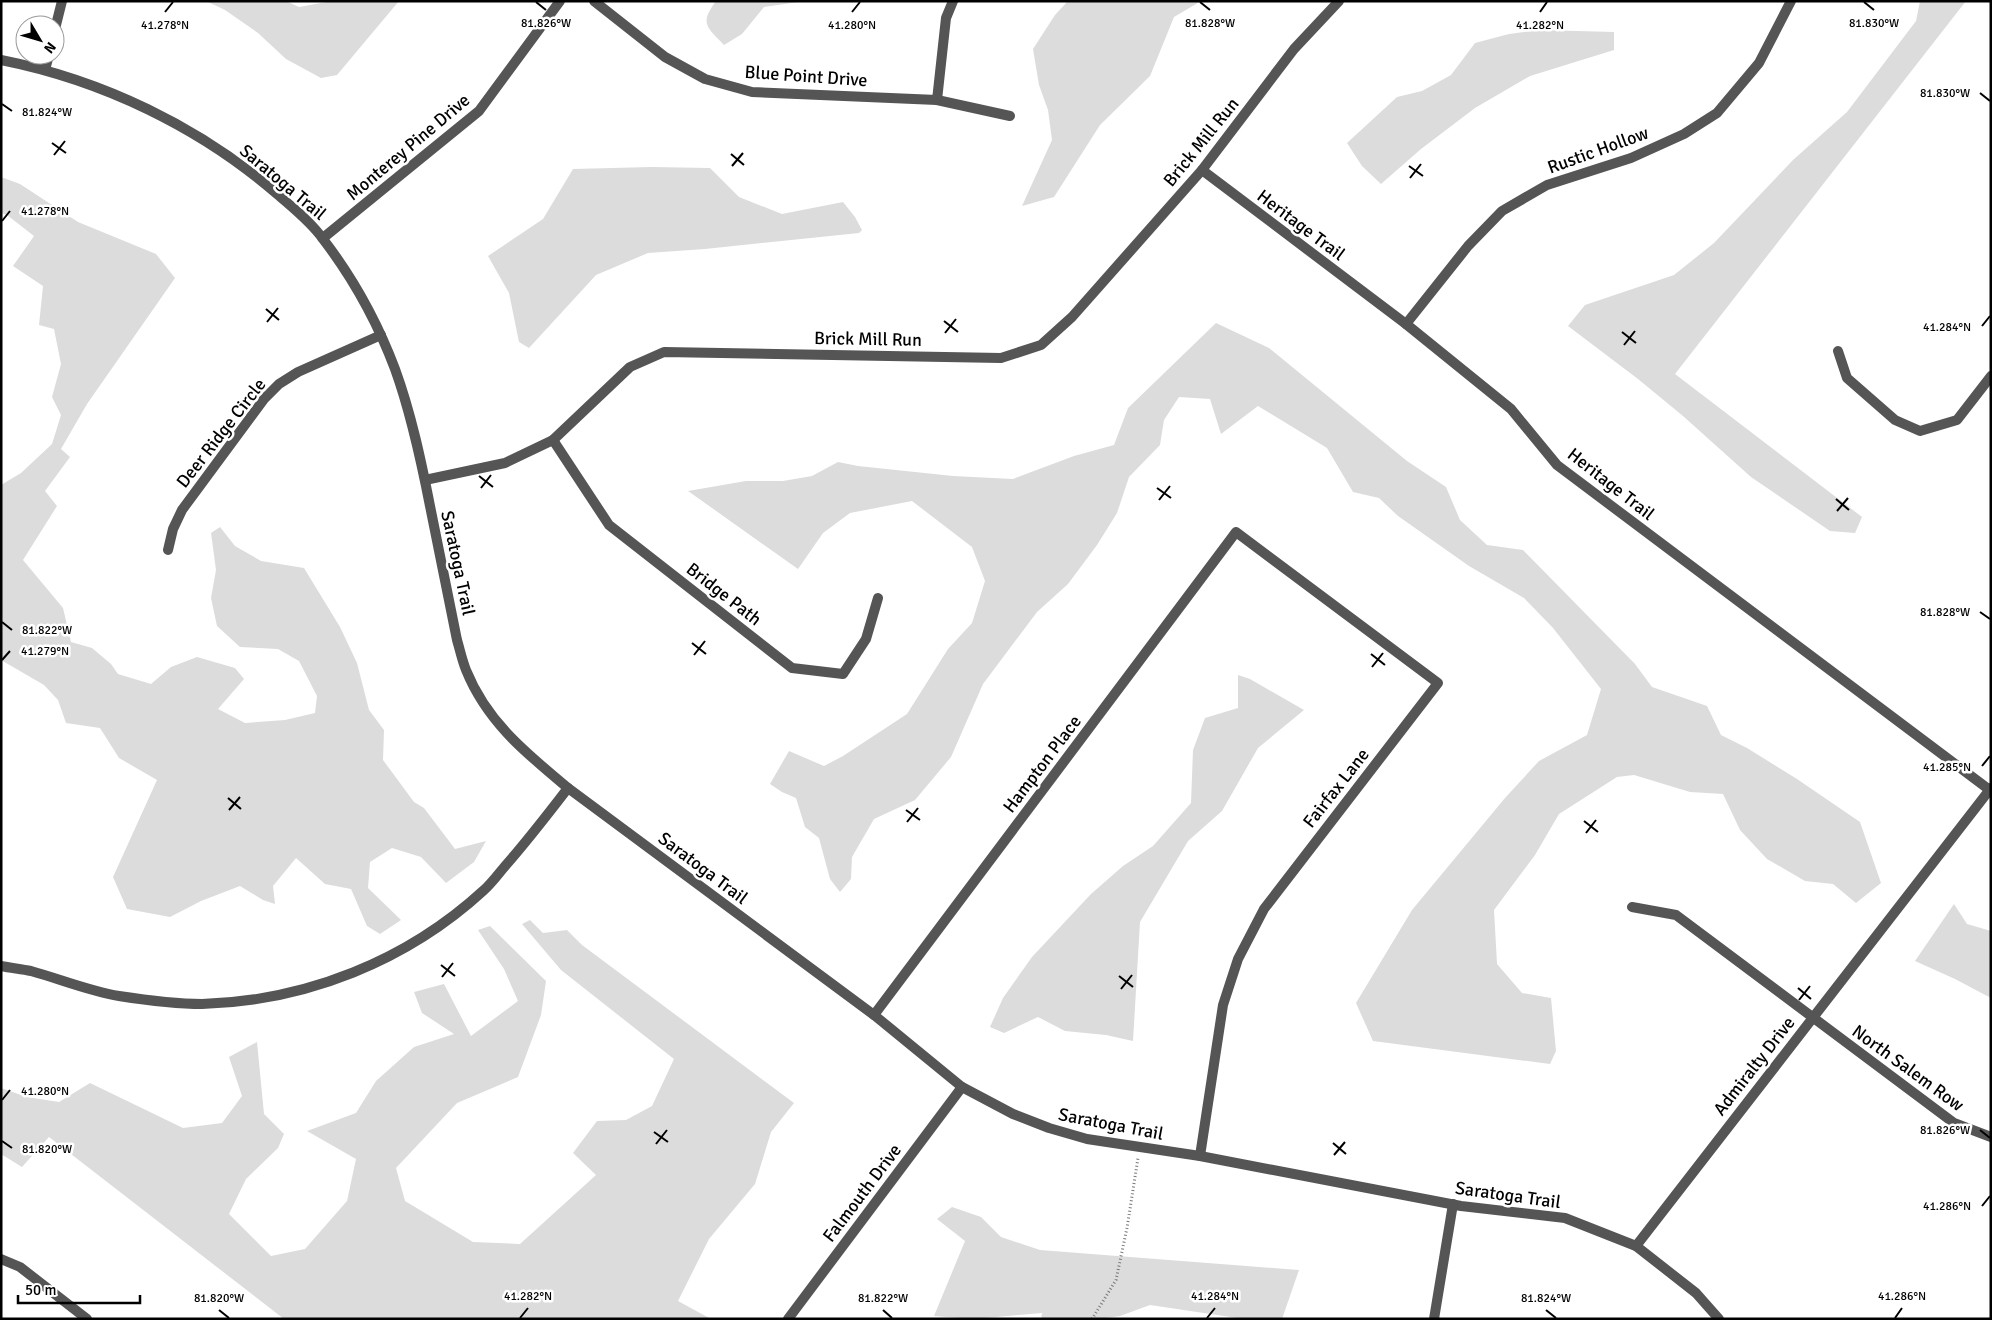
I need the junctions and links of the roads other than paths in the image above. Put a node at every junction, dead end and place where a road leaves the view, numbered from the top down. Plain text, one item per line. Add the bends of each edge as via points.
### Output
1 (62, 1) edge
2 (560, 1) edge
3 (594, 1) edge
4 (952, 1) edge
5 (1339, 1) edge
6 (1791, 1) edge
7 (58, 15) edge
8 (1, 60) edge
9 (46, 65) edge
10 (45, 70) junction
11 (936, 100) junction
12 (1010, 116) dead end
13 (1202, 170) junction
14 (323, 238) junction
15 (1406, 324) junction
16 (381, 335) junction
17 (1838, 351) dead end
18 (1991, 376) edge
19 (553, 440) junction
20 (425, 480) junction
21 (1236, 532) joint
22 (168, 550) dead end
23 (878, 598) dead end
24 (568, 788) junction
25 (1990, 789) edge
26 (1632, 907) dead end
27 (1, 966) edge
28 (874, 1015) junction
29 (1811, 1018) junction
30 (962, 1087) junction
31 (1991, 1138) edge
32 (1200, 1156) junction
33 (1454, 1204) junction
34 (1636, 1246) junction
35 (1, 1259) edge
36 (87, 1319) edge
37 (788, 1319) edge
38 (1434, 1319) edge
39 (1719, 1319) edge

1 - 7 street
2 - 14 street, Monterey Pine Drive via 479,111
3 - 11 street, Blue Point Drive via 665,57 705,79 752,92
4 - 11 street via 946,18
5 - 13 street, Brick Mill Run via 1294,49
6 - 15 street, Rustic Hollow via 1758,63 1717,113 1684,134 1631,158 1547,186 1502,211 1468,246
8 - 10 street, Saratoga Trail
9 - 10 street
10 - 14 street, Saratoga Trail via 150,110 185,130 256,176
11 - 12 street, Blue Point Drive
13 - 15 street, Heritage Trail
13 - 19 street, Brick Mill Run via 1072,317 1042,345 1001,358 664,352 630,368
14 - 16 street, Saratoga Trail
15 - 25 street, Heritage Trail via 1511,409 1558,465
16 - 20 street, Saratoga Trail via 406,404
16 - 22 street, Deer Ridge Circle via 298,372 264,399 182,510
17 - 18 street via 1847,378 1895,420 1920,431 1957,420
19 - 20 street, Brick Mill Run via 505,463
19 - 23 street, Bridge Path via 609,525 792,668 843,674 866,639
20 - 24 street, Saratoga Trail via 457,640 466,669 482,703 504,732
21 - 28 street, Hampton Place
21 - 32 street, Fairfax Lane via 1438,683 1264,909 1238,959 1223,1005
24 - 27 street via 524,844 478,895 452,917 408,946 337,980 263,999 199,1004 117,996 31,971
24 - 28 street, Saratoga Trail
25 - 29 street, Admiralty Drive
26 - 29 street, North Salem Row via 1676,916
28 - 30 street, Saratoga Trail
29 - 31 street, North Salem Row via 1954,1123
29 - 34 street, Admiralty Drive
30 - 32 street, Saratoga Trail via 1013,1114 1049,1128 1087,1139
30 - 37 street, Falmouth Drive
32 - 33 street, Saratoga Trail
33 - 34 street, Saratoga Trail via 1565,1218
33 - 38 street
34 - 39 street, Saratoga Trail via 1696,1293
35 - 36 street via 20,1267

